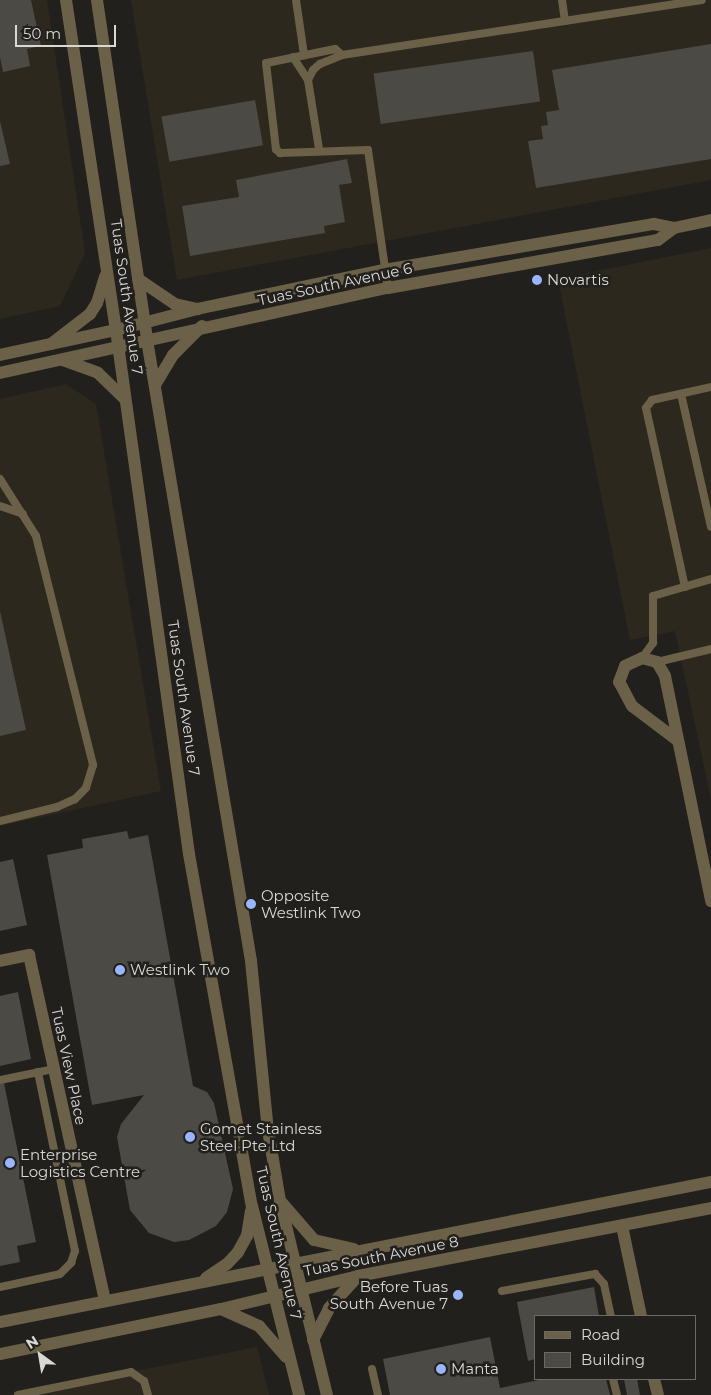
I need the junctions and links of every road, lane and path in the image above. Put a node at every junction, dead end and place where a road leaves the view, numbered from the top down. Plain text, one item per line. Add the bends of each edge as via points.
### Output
1 (66, 0) edge
2 (96, 0) edge
3 (296, 0) edge
4 (562, 0) edge
5 (702, 0) edge
6 (565, 21) junction
7 (304, 55) junction
8 (342, 55) junction
9 (293, 56) junction
10 (308, 80) junction
11 (319, 149) junction
12 (711, 220) edge
13 (674, 228) junction
14 (384, 270) junction
15 (106, 272) junction
16 (138, 279) junction
17 (388, 288) junction
18 (197, 308) junction
19 (145, 322) junction
20 (202, 326) junction
21 (116, 330) junction
22 (147, 340) junction
23 (51, 344) junction
24 (118, 348) junction
25 (0, 355) edge
26 (63, 360) junction
27 (0, 372) edge
28 (155, 385) junction
29 (711, 387) edge
30 (681, 394) junction
31 (125, 399) junction
32 (0, 479) edge
33 (0, 506) edge
34 (23, 514) junction
35 (711, 527) edge
36 (711, 580) edge
37 (685, 587) junction
38 (711, 649) edge
39 (642, 658) junction
40 (657, 662) junction
41 (677, 740) junction
42 (0, 821) edge
43 (711, 901) edge
44 (0, 961) edge
45 (53, 1069) junction
46 (38, 1072) junction
47 (0, 1080) edge
48 (711, 1182) edge
49 (280, 1201) junction
50 (252, 1206) junction
51 (711, 1208) edge
52 (622, 1226) junction
53 (364, 1251) junction
54 (295, 1263) junction
55 (267, 1269) junction
56 (358, 1276) junction
57 (200, 1282) junction
58 (0, 1287) edge
59 (301, 1289) junction
60 (502, 1291) dead end
61 (274, 1296) junction
62 (105, 1301) junction
63 (221, 1309) junction
64 (611, 1315) edge
65 (641, 1315) edge
66 (0, 1322) edge
67 (313, 1340) junction
68 (0, 1354) edge
69 (288, 1359) junction
70 (372, 1369) dead end
71 (613, 1380) edge
72 (654, 1380) edge
73 (18, 1395) edge
74 (148, 1395) edge
75 (299, 1395) edge
76 (327, 1395) edge
77 (378, 1395) edge
78 (617, 1395) edge
79 (658, 1395) edge

1 - 15 street, Tuas South Avenue 7
2 - 16 street, Tuas South Avenue 7
3 - 7 lane
4 - 6 lane
5 - 6 lane
6 - 8 lane
7 - 8 lane via 335,49
7 - 9 lane
8 - 10 lane via 320,64
9 - 10 lane
9 - 11 lane via 270,60 264,66 276,152
10 - 11 lane
11 - 14 lane via 368,150
12 - 13 street, Tuas South Avenue 6
13 - 14 street, Tuas South Avenue 6 via 654,224
13 - 17 street, Tuas South Avenue 6 via 658,240
14 - 17 lane
14 - 18 street, Tuas South Avenue 6
15 - 21 street, Tuas South Avenue 7
15 - 23 street via 97,304 90,314
16 - 18 street via 175,304
16 - 19 street, Tuas South Avenue 7
17 - 20 street, Tuas South Avenue 6
18 - 19 street, Tuas South Avenue 6
19 - 21 street, Tuas South Avenue 6
19 - 22 street, Tuas South Avenue 7
20 - 22 street, Tuas South Avenue 6
20 - 28 street via 173,355
21 - 23 street, Tuas South Avenue 6
21 - 24 street, Tuas South Avenue 7
22 - 24 street, Tuas South Avenue 6
22 - 28 street, Tuas South Avenue 7
23 - 25 street, Tuas South Avenue 6
24 - 26 street, Tuas South Avenue 6
24 - 31 street, Tuas South Avenue 7
26 - 27 street, Tuas South Avenue 6
26 - 31 street via 98,373
28 - 49 street, Tuas South Avenue 7 via 251,961 268,1130
29 - 30 lane
30 - 35 lane
30 - 37 lane via 652,400 646,408
31 - 50 street, Tuas South Avenue 7 via 189,854
32 - 34 lane
33 - 34 lane
34 - 42 lane via 36,536 93,765 86,788 75,799 58,807
36 - 37 lane
37 - 39 lane via 653,596 653,643
38 - 40 lane
39 - 40 street
39 - 41 street via 625,666 619,682 632,706
40 - 41 street via 665,676
41 - 43 street
44 - 45 street, Tuas View Place via 29,955
45 - 46 lane
45 - 62 street, Tuas View Place
46 - 47 lane
46 - 58 lane via 75,1251 71,1263 60,1274
48 - 53 street, Tuas South Avenue 8
49 - 53 street via 314,1240
49 - 54 street, Tuas South Avenue 7
50 - 55 street, Tuas South Avenue 7
50 - 57 street via 246,1236 238,1252 227,1264
51 - 52 street, Tuas South Avenue 8
52 - 56 street, Tuas South Avenue 8
52 - 65 street
53 - 54 street, Tuas South Avenue 8
54 - 55 street, Tuas South Avenue 8
54 - 59 street, Tuas South Avenue 7
55 - 57 street, Tuas South Avenue 8
55 - 61 street, Tuas South Avenue 7
56 - 59 street, Tuas South Avenue 8
56 - 67 street via 329,1308
57 - 62 street, Tuas South Avenue 8
59 - 61 street, Tuas South Avenue 8
59 - 67 street, Tuas South Avenue 7
60 - 64 lane via 595,1274 604,1284
61 - 63 street, Tuas South Avenue 8
61 - 69 street, Tuas South Avenue 7
62 - 66 street, Tuas South Avenue 8
63 - 68 street, Tuas South Avenue 8
63 - 69 street via 259,1326
67 - 76 street, Tuas South Avenue 7
69 - 75 street, Tuas South Avenue 7
70 - 77 lane
71 - 78 lane
72 - 79 street
73 - 74 lane via 131,1372 144,1380

